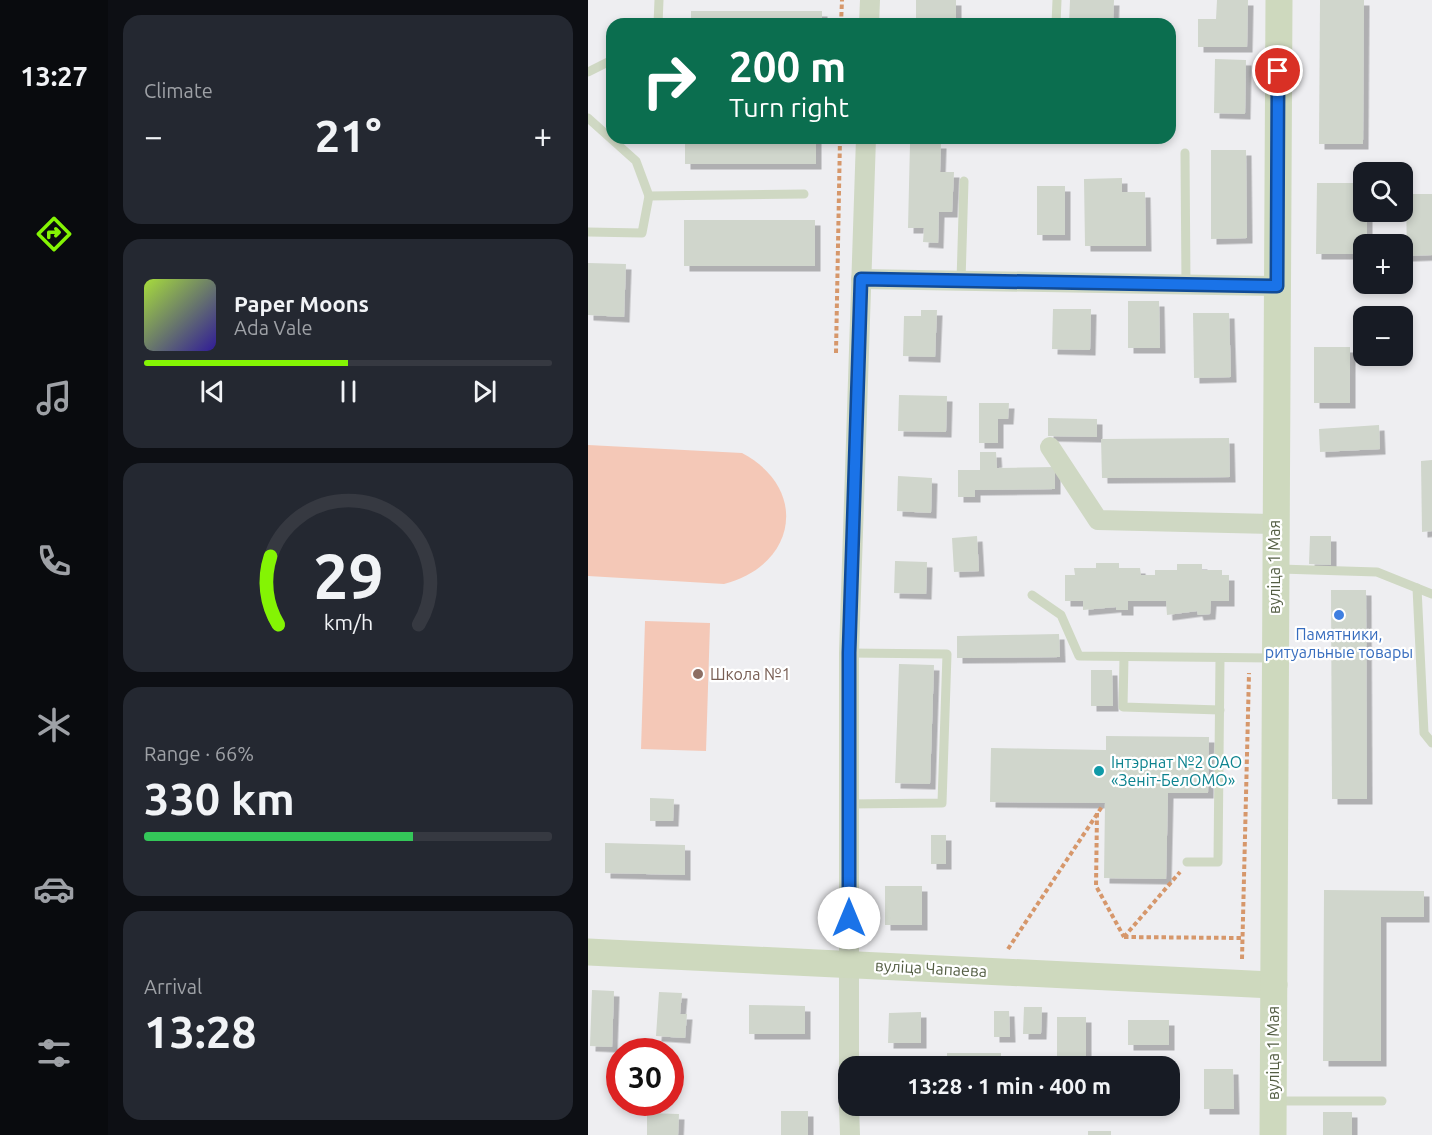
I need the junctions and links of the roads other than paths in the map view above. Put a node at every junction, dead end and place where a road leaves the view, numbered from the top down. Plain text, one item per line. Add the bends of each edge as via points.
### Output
1 (659, 0) edge
2 (870, 0) edge
3 (1057, 0) edge
4 (1279, 0) edge
5 (658, 18) edge
6 (870, 18) edge
7 (1056, 18) edge
8 (606, 63) edge
9 (588, 72) edge
10 (588, 118) edge
11 (606, 134) edge
12 (617, 144) edge
13 (866, 144) edge
14 (1185, 153) dead end
15 (964, 181) dead end
16 (804, 194) dead end
17 (649, 196) junction
18 (588, 232) edge
19 (861, 279) junction
20 (961, 281) junction
21 (1186, 285) junction
22 (1277, 286) junction
23 (1050, 447) dead end
24 (1274, 525) junction
25 (1274, 569) junction
26 (1417, 588) junction
27 (1432, 594) edge
28 (1032, 595) dead end
29 (849, 653) junction
30 (1124, 657) junction
31 (1221, 658) junction
32 (1262, 658) junction
33 (1220, 710) junction
34 (1432, 743) edge
35 (849, 804) junction
36 (1188, 862) road end
37 (588, 952) edge
38 (849, 964) junction
39 (1274, 985) junction
40 (849, 1056) edge
41 (1273, 1101) junction
42 (1382, 1101) dead end
43 (849, 1116) edge
44 (850, 1135) edge
45 (1273, 1135) edge

1 - 5 lane
2 - 6 street
3 - 7 lane
4 - 22 main road, вуліца 1 Мая
8 - 9 lane
10 - 11 lane
12 - 17 lane via 636,161
13 - 19 street
14 - 21 lane
15 - 20 lane
16 - 17 lane
17 - 18 lane via 642,232
19 - 20 street
19 - 29 street
20 - 21 street
21 - 22 street
22 - 24 main road, вуліца 1 Мая
23 - 24 street via 1098,520
24 - 25 main road, вуліца 1 Мая
25 - 26 lane via 1377,572
25 - 32 main road, вуліца 1 Мая
26 - 27 lane
26 - 34 lane via 1424,733
28 - 30 lane via 1061,615 1079,656
29 - 35 street
29 - 35 lane via 947,654 942,803
30 - 31 lane
30 - 33 lane via 1123,707
31 - 32 lane
31 - 33 lane
32 - 39 main road, вуліца 1 Мая
33 - 36 lane via 1218,862
35 - 38 street
37 - 38 main road, вуліца Чапаева
38 - 39 main road, вуліца Чапаева
38 - 40 street
39 - 41 main road, вуліца 1 Мая
41 - 42 lane
41 - 45 main road, вуліца 1 Мая
43 - 44 street

